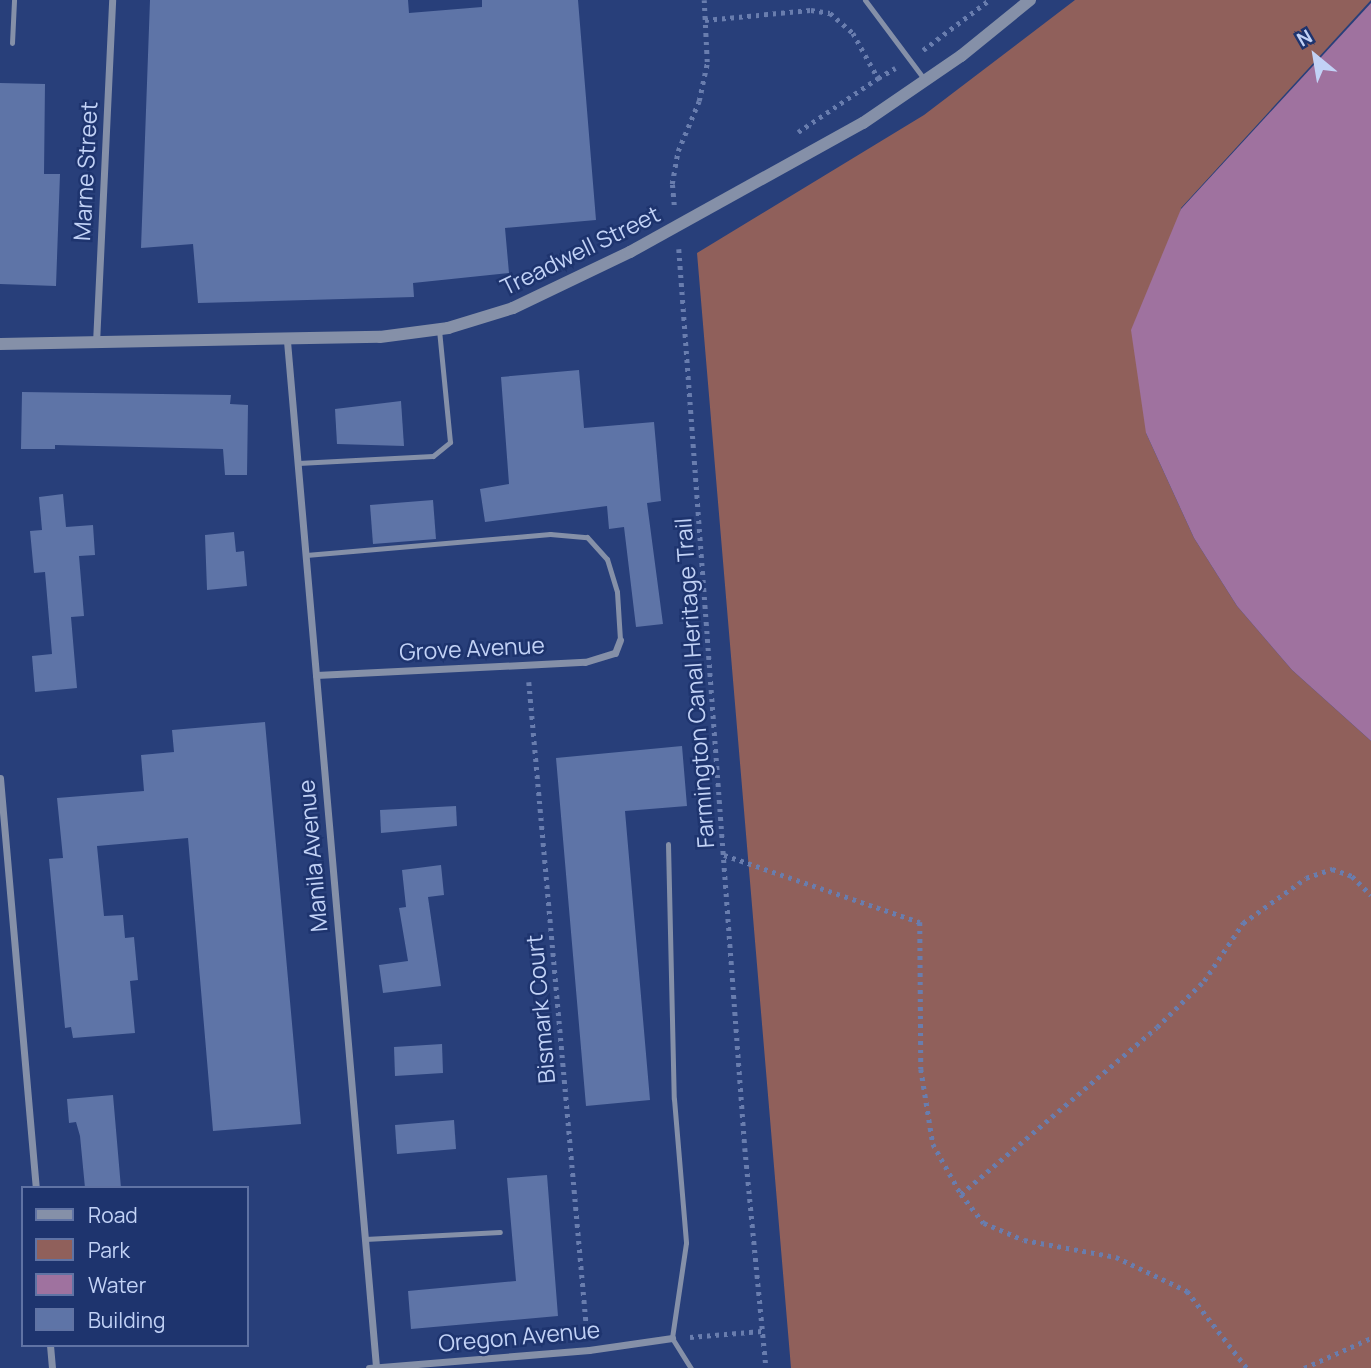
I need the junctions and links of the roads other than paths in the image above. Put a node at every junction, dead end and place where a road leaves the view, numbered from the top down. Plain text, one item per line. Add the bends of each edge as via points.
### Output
1 (14, 0) edge
2 (112, 0) edge
3 (865, 0) edge
4 (1030, 0) edge
5 (12, 43) dead end
6 (926, 82) junction
7 (439, 329) junction
8 (287, 341) junction
9 (0, 344) edge
10 (96, 344) junction
11 (298, 463) junction
12 (306, 555) junction
13 (620, 640) joint
14 (316, 675) junction
15 (0, 778) edge
16 (668, 844) dead end
17 (36, 1186) edge
18 (500, 1232) dead end
19 (365, 1239) junction
20 (673, 1338) junction
21 (50, 1347) edge
22 (376, 1367) edge
23 (52, 1368) edge
24 (369, 1368) edge
25 (691, 1368) edge

1 - 5 lane
2 - 10 street, Marne Street
3 - 6 lane
4 - 6 street, Treadwell Street
6 - 7 street, Treadwell Street via 863,123 630,252 513,309
7 - 8 street, Treadwell Street
7 - 11 lane via 450,442 433,456
8 - 10 street, Treadwell Street
8 - 11 street, Manila Avenue
9 - 10 street, Treadwell Street
11 - 12 street, Manila Avenue
12 - 13 lane via 550,534 587,537 607,559 617,592
12 - 14 street, Manila Avenue
13 - 14 street, Grove Avenue via 615,653 607,657
14 - 19 street, Manila Avenue
15 - 17 street
16 - 20 lane via 674,1099 686,1243
18 - 19 lane
19 - 22 street, Manila Avenue
20 - 22 street, Oregon Avenue via 589,1350
20 - 25 lane
21 - 23 street
22 - 24 street, Oregon Avenue

